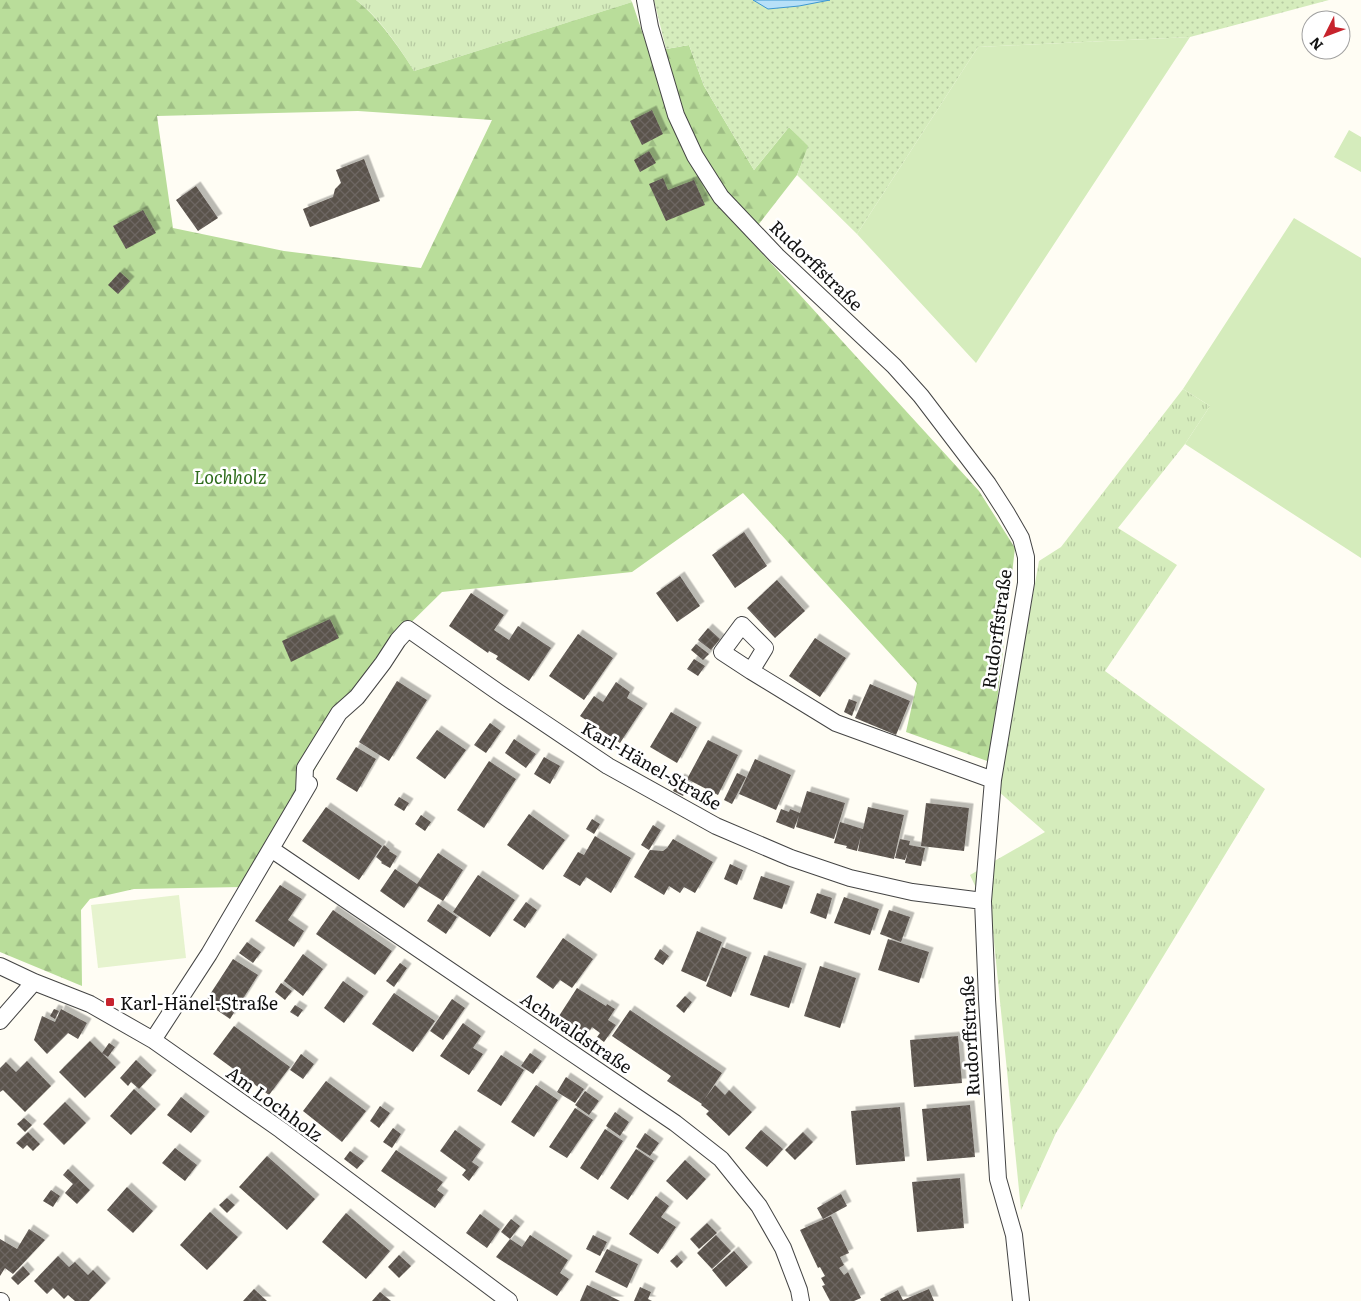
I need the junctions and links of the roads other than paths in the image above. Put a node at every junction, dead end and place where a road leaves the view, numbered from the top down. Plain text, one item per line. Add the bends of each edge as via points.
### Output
1 (644, 0) edge
2 (751, 671) dead end
3 (993, 780) junction
4 (271, 850) junction
5 (983, 901) junction
6 (0, 966) edge
7 (34, 982) junction
8 (0, 1021) edge
9 (153, 1040) junction
10 (509, 1301) edge
11 (801, 1301) edge
12 (1021, 1301) edge

1 - 3 street, Rudorffstraße via 676,115 695,156 721,197 921,396 988,484 1021,538 1026,557 1026,583
2 - 3 street via 836,723
3 - 5 street, Rudorffstraße
4 - 5 street, Karl-Hänel-Straße via 304,792 305,768 339,712 357,697 408,629 608,766 716,826 791,858 850,878 912,892
4 - 9 street, Karl-Hänel-Straße
4 - 11 street, Achwaldstraße via 675,1122 721,1159 759,1206 784,1248
5 - 12 street, Rudorffstraße via 998,1179 1014,1235
6 - 7 street, Am Lochholz
7 - 8 street
7 - 9 street, Am Lochholz via 90,1004
9 - 10 street, Am Lochholz

